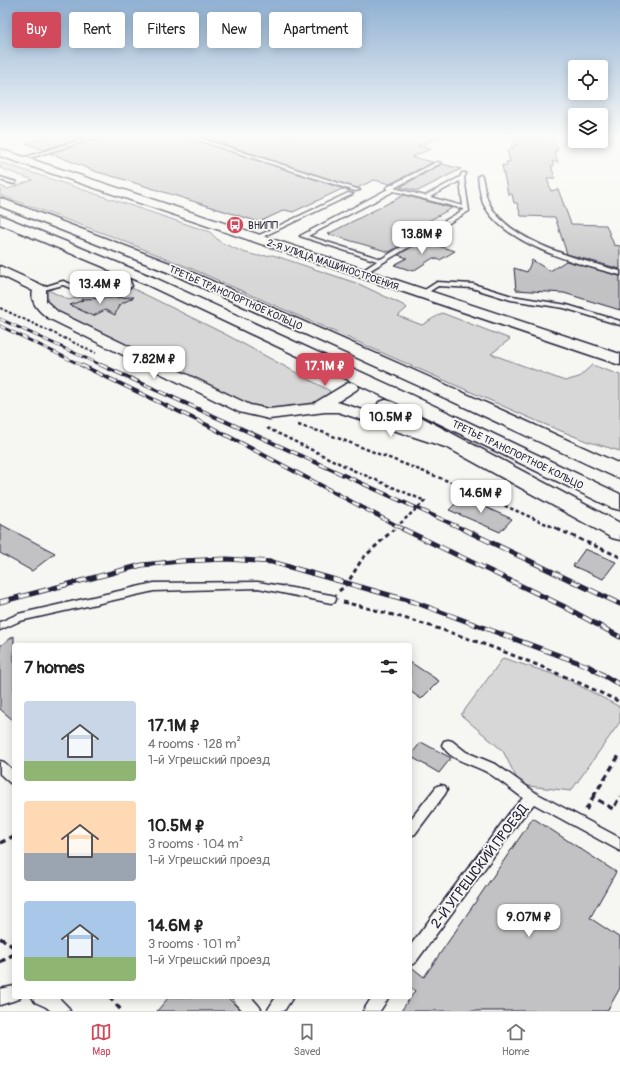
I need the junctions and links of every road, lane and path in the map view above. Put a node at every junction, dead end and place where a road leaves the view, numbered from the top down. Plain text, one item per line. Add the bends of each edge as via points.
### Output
1 (93, 183) edge
2 (336, 183) edge
3 (399, 183) edge
4 (451, 183) edge
5 (464, 183) edge
6 (482, 183) edge
7 (393, 189) junction
8 (357, 190) dead end
9 (350, 194) dead end
10 (425, 198) junction
11 (0, 202) edge
12 (466, 208) junction
13 (0, 219) edge
14 (256, 238) junction
15 (94, 257) junction
16 (382, 261) junction
17 (0, 270) edge
18 (362, 273) junction
19 (620, 273) edge
20 (40, 290) junction
21 (422, 294) junction
22 (0, 308) edge
23 (620, 323) edge
24 (245, 324) junction
25 (98, 354) dead end
26 (620, 360) edge
27 (351, 387) junction
28 (312, 408) junction
29 (295, 424) dead end
30 (263, 426) dead end
31 (529, 430) junction
32 (472, 452) junction
33 (620, 458) edge
34 (620, 472) edge
35 (620, 503) edge
36 (620, 533) edge
37 (620, 557) edge
38 (331, 599) junction
39 (0, 626) edge
40 (620, 702) edge
41 (448, 745) dead end
42 (620, 754) edge
43 (0, 766) edge
44 (12, 777) edge
45 (441, 790) dead end
46 (620, 796) edge
47 (532, 797) junction
48 (593, 798) junction
49 (578, 822) junction
50 (412, 827) edge
51 (12, 837) edge
52 (0, 843) edge
53 (620, 845) edge
54 (0, 938) edge
55 (12, 946) edge
56 (12, 955) edge
57 (412, 955) edge
58 (0, 962) edge
59 (12, 994) edge
60 (0, 997) edge
61 (46, 999) edge
62 (111, 999) edge
63 (242, 999) edge
64 (284, 999) edge
65 (380, 999) edge
66 (62, 1011) edge
67 (122, 1011) edge
68 (254, 1011) edge
69 (275, 1011) edge
70 (371, 1011) edge

1 - 14 main road, 2-Я УЛИЦА МАШИНОСТРОЕНИЯ
2 - 8 lane
3 - 7 lane via 389,188
4 - 10 lane
5 - 12 lane
6 - 19 lane via 490,210 514,232 562,255
7 - 10 lane
7 - 16 lane via 303,236
9 - 14 lane
10 - 12 lane
11 - 31 main road, ТРЕТЬЕ ТРАНСПОРТНОЕ КОЛЬЦО via 175,270
12 - 16 lane via 466,211
13 - 15 main road, ТРЕТЬЕ ТРАНСПОРТНОЕ КОЛЬЦО
14 - 18 main road, 2-Я УЛИЦА МАШИНОСТРОЕНИЯ
15 - 20 lane via 127,280 129,286 113,291 83,292 63,283
15 - 24 main road, ТРЕТЬЕ ТРАНСПОРТНОЕ КОЛЬЦО
16 - 18 lane
17 - 20 street
18 - 21 main road, 2-Я УЛИЦА МАШИНОСТРОЕНИЯ
20 - 28 street via 38,294 41,305 53,315 245,409 269,414
21 - 23 lane via 437,284 472,286 510,298 565,306
21 - 26 main road, 2-Я УЛИЦА МАШИНОСТРОЕНИЯ
22 - 25 path
24 - 27 main road
24 - 35 main road, ТРЕТЬЕ ТРАНСПОРТНОЕ КОЛЬЦО
27 - 28 street
27 - 32 main road
28 - 32 street via 339,407
29 - 37 path via 325,433 453,483
30 - 38 path via 355,471 425,501 362,559 347,584
31 - 33 main road via 582,450
31 - 34 main road, ТРЕТЬЕ ТРАНСПОРТНОЕ КОЛЬЦО
32 - 36 main road
38 - 39 lane via 258,585 154,587 18,618
38 - 40 path via 389,612 440,628 583,683
41 - 47 lane via 462,756 493,769
42 - 48 path
43 - 44 lane
45 - 50 lane
46 - 48 path via 613,809
47 - 49 lane, 2-Й УГРЕШСКИЙ ПРОЕЗД
47 - 57 lane, 2-Й УГРЕШСКИЙ ПРОЕЗД
48 - 49 path
49 - 53 lane, 2-Й УГРЕШСКИЙ ПРОЕЗД
51 - 52 path
54 - 55 path
56 - 58 path
59 - 60 lane
61 - 66 lane
62 - 67 path
63 - 68 lane
64 - 69 lane
65 - 70 lane

